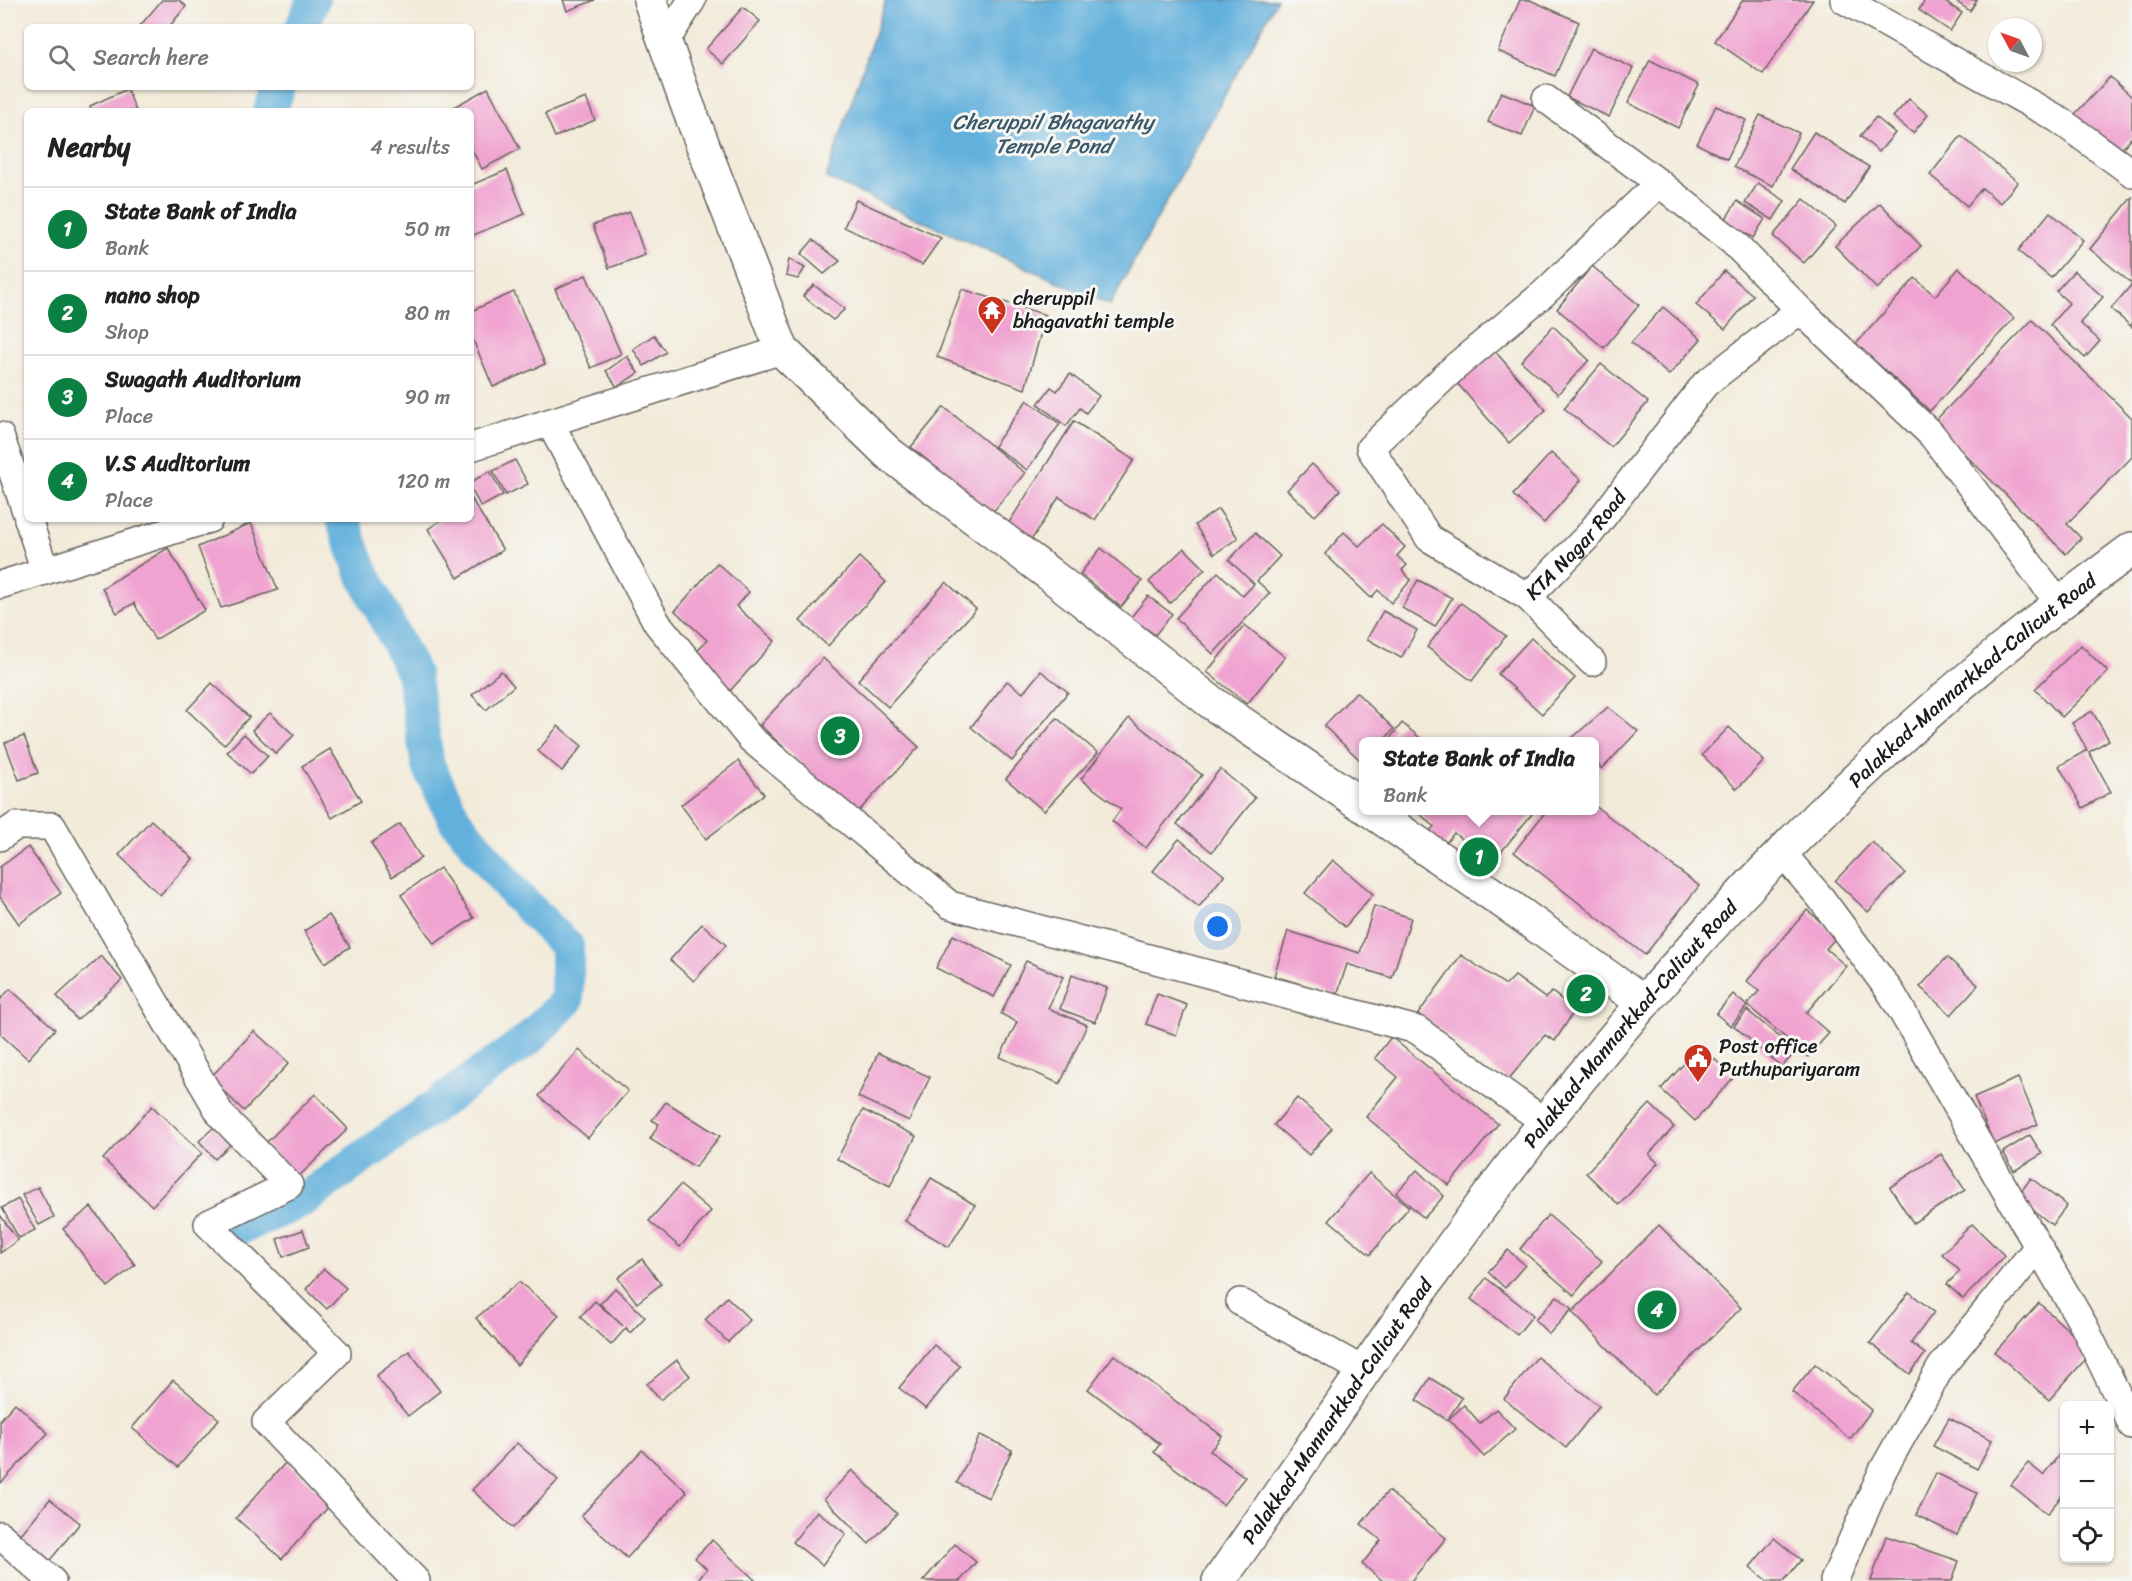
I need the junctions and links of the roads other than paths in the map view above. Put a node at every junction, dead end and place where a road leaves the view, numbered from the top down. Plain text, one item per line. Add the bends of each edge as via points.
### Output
1 (650, 0) edge
2 (692, 0) edge
3 (1860, 4) edge
4 (665, 42) junction
5 (1546, 99) dead end
6 (2132, 173) edge
7 (1659, 183) junction
8 (1800, 310) junction
9 (782, 350) junction
10 (550, 423) junction
11 (0, 436) edge
12 (474, 446) edge
13 (24, 505) edge
14 (29, 522) edge
15 (200, 522) edge
16 (2132, 549) edge
17 (45, 571) junction
18 (0, 585) edge
19 (1528, 597) junction
20 (2059, 603) junction
21 (1592, 662) dead end
22 (1359, 803) edge
23 (1377, 815) edge
24 (0, 837) edge
25 (1781, 852) junction
26 (1644, 1003) junction
27 (1546, 1123) junction
28 (2037, 1248) junction
29 (1240, 1302) dead end
30 (1366, 1372) junction
31 (2132, 1425) edge
32 (0, 1535) edge
33 (52, 1581) edge
34 (416, 1581) edge
35 (1219, 1581) edge
36 (1834, 1581) edge

1 - 4 main road
2 - 4 street
3 - 6 street via 2058,119
4 - 9 main road
5 - 7 street
7 - 8 street via 1733,242
7 - 19 street, KTA Nagar Road via 1543,294 1455,367 1370,448 1429,538
8 - 19 street, KTA Nagar Road via 1705,384 1588,536
8 - 20 street via 1932,435
9 - 10 street
9 - 22 main road via 888,453 1212,703
10 - 12 street
10 - 27 street via 657,623 751,739 950,905 1417,1030
11 - 13 street
14 - 17 street
15 - 17 street
16 - 20 main road, Palakkad-Mannarkkad-Calicut Road
17 - 18 street
19 - 21 street
20 - 25 main road, Palakkad-Mannarkkad-Calicut Road via 1927,715
23 - 26 main road
24 - 34 street via 16,826 52,826 221,1115 289,1185 208,1224 336,1353 266,1422
25 - 26 main road, Palakkad-Mannarkkad-Calicut Road
25 - 28 street via 1820,897 1892,994
26 - 27 main road, Palakkad-Mannarkkad-Calicut Road
27 - 30 main road, Palakkad-Mannarkkad-Calicut Road via 1470,1221
28 - 31 street via 2084,1326
28 - 36 street via 1941,1367 1883,1470
29 - 30 street
30 - 35 main road, Palakkad-Mannarkkad-Calicut Road
32 - 33 street

